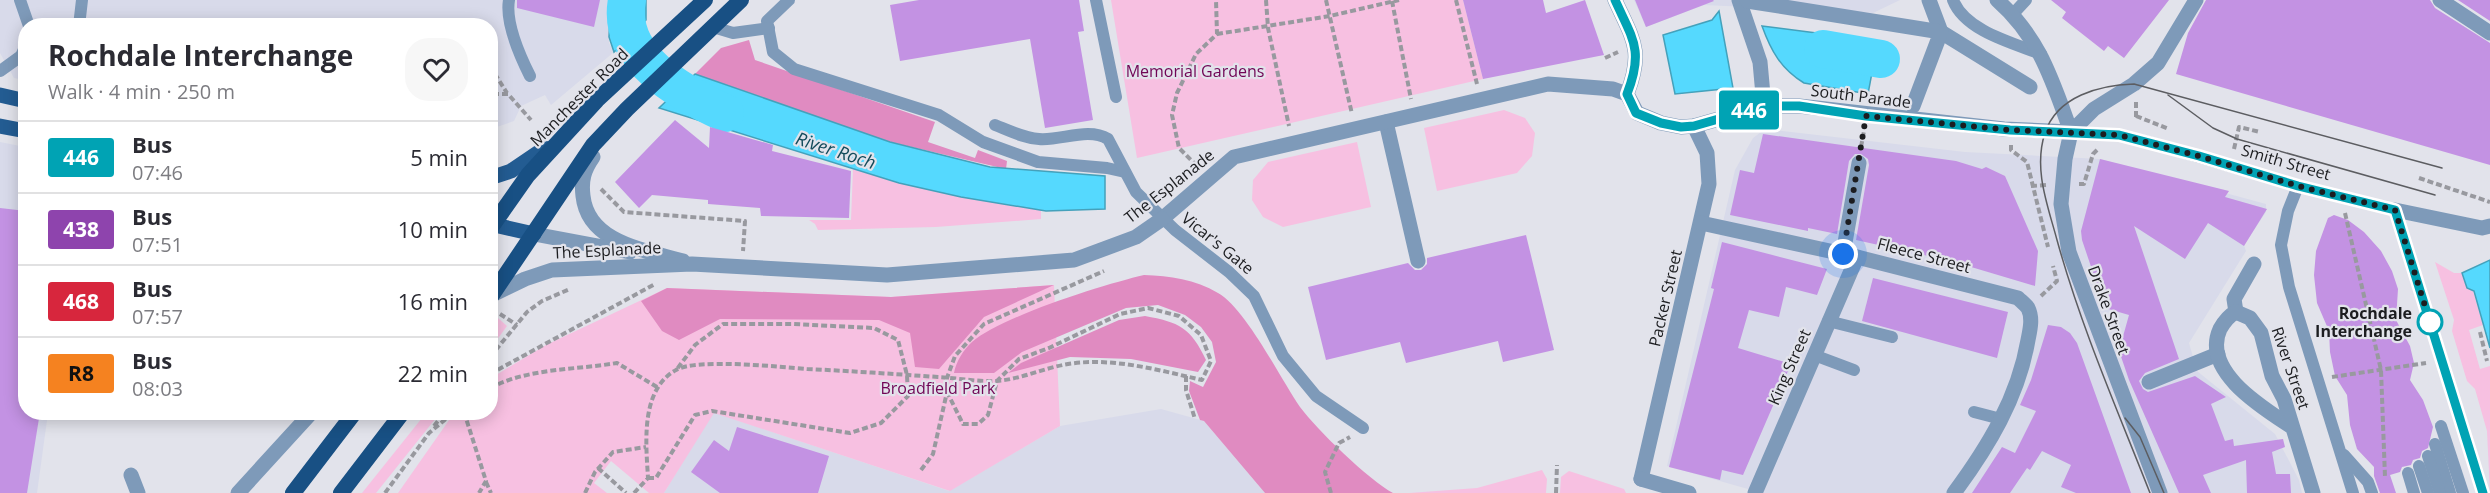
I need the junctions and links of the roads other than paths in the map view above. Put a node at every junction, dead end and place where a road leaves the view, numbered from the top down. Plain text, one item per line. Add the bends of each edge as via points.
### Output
1 (20, 0) edge
2 (82, 0) edge
3 (509, 0) edge
4 (705, 0) edge
5 (741, 0) edge
6 (789, 0) edge
7 (1096, 0) edge
8 (1615, 0) edge
9 (1739, 0) edge
10 (1747, 0) edge
11 (1929, 0) edge
12 (1953, 0) edge
13 (1997, 0) edge
14 (2026, 0) edge
15 (2196, 0) edge
16 (2440, 0) edge
17 (2013, 14) junction
18 (26, 18) edge
19 (80, 18) edge
20 (713, 27) junction
21 (769, 28) junction
22 (1941, 32) junction
23 (2490, 33) edge
24 (2041, 54) junction
25 (18, 58) edge
26 (0, 71) edge
27 (530, 76) dead end
28 (2030, 87) dead end
29 (1627, 94) junction
30 (0, 95) edge
31 (1116, 97) dead end
32 (18, 99) edge
33 (1764, 106) junction
34 (1912, 106) dead end
35 (1386, 122) junction
36 (576, 123) junction
37 (611, 125) junction
38 (995, 125) dead end
39 (0, 126) edge
40 (1694, 126) junction
41 (18, 129) edge
42 (2071, 132) junction
43 (1859, 163) road end
44 (1125, 172) junction
45 (498, 174) edge
46 (2298, 186) junction
47 (2395, 210) junction
48 (498, 218) edge
49 (1162, 219) junction
50 (1701, 224) junction
51 (2490, 226) edge
52 (498, 227) edge
53 (534, 234) junction
54 (1850, 255) junction
55 (1418, 261) dead end
56 (692, 264) junction
57 (2254, 264) dead end
58 (498, 291) edge
59 (498, 296) edge
60 (2235, 312) junction
61 (1828, 321) junction
62 (1892, 337) dead end
63 (2218, 354) junction
64 (1814, 355) junction
65 (1854, 370) dead end
66 (2149, 382) dead end
67 (1974, 412) dead end
68 (2001, 419) junction
69 (305, 420) edge
70 (349, 420) edge
71 (397, 420) edge
72 (2441, 426) dead end
73 (2292, 427) junction
74 (1363, 429) dead end
75 (2435, 444) dead end
76 (2341, 452) junction
77 (2408, 473) dead end
78 (131, 475) dead end
79 (138, 493) edge
80 (238, 493) edge
81 (293, 493) edge
82 (341, 493) edge
83 (1689, 493) edge
84 (1755, 493) edge
85 (1954, 493) edge
86 (2160, 493) edge
87 (2313, 493) edge
88 (2353, 493) edge
89 (2372, 493) edge
90 (2414, 493) edge
91 (2428, 493) edge
92 (2440, 493) edge
93 (2450, 493) edge
94 (2463, 493) edge
95 (2483, 493) edge

1 - 18 lane
2 - 19 lane
3 - 27 lane via 516,40
4 - 36 highway, Manchester Road
5 - 20 highway
6 - 21 lane via 767,21
7 - 31 lane
8 - 29 street via 1635,44 1637,59
9 - 33 street via 1760,62
10 - 22 street
11 - 22 street
12 - 24 lane via 1967,18 1982,28
13 - 17 street
14 - 17 lane
15 - 42 street via 2158,63 2126,90 2094,108
16 - 23 street
17 - 24 street
20 - 21 lane via 733,33
20 - 37 highway
21 - 44 lane via 773,52 794,69 939,115 983,142 1038,162
22 - 28 street
22 - 34 street
24 - 42 street
25 - 26 lane
29 - 35 street, The Esplanade via 1613,89 1548,84
29 - 40 street, South Parade via 1636,113 1661,123
30 - 32 main road
33 - 40 street, South Parade
33 - 42 street, South Parade via 1799,106 2010,130
35 - 49 street, The Esplanade via 1234,157
35 - 55 street
36 - 45 main road via 533,158
36 - 48 highway, Manchester Road via 528,175
37 - 53 highway via 574,171
37 - 56 street, The Esplanade via 583,174 584,206 589,219 598,230 624,243
38 - 44 lane, Vicar's Gate via 1042,140 1100,135 1115,150
39 - 41 main road
40 - 50 street, Packer Street via 1707,153 1709,184
42 - 46 lane, Smith Street via 2119,135
42 - 86 street, Drake Street via 2061,204 2069,252
43 - 54 street, King Street
44 - 49 lane, Vicar's Gate via 1136,192
46 - 47 lane, Smith Street
46 - 76 lane via 2281,245 2289,287
47 - 51 street, Smith Street via 2463,225
47 - 95 lane
49 - 56 street, The Esplanade via 1136,237 1074,260 887,275
49 - 74 lane, Vicar's Gate via 1243,284 1254,296 1283,356 1302,380 1316,396
50 - 54 street, Fleece Street
50 - 83 street, Packer Street via 1641,479
52 - 53 main road
53 - 56 street, The Esplanade
53 - 58 highway
54 - 61 street, King Street
54 - 68 street, Fleece Street via 2018,298 2028,308 2031,324 2024,363
56 - 59 street, The Esplanade via 552,270 525,279
57 - 60 street via 2234,299
60 - 63 street via 2216,338
60 - 73 street, River Street via 2250,318 2261,333 2272,376
61 - 62 lane
61 - 64 street, King Street
63 - 66 street
63 - 73 street, River Street via 2221,366 2235,383
64 - 65 lane
64 - 84 street, King Street
67 - 68 lane
68 - 85 street
69 - 80 street
70 - 81 highway
71 - 82 highway
72 - 94 lane
73 - 87 street, River Street
75 - 93 lane
76 - 88 lane
76 - 89 lane via 2368,482
77 - 90 lane
78 - 79 street
91 - 92 lane via 2424,461

